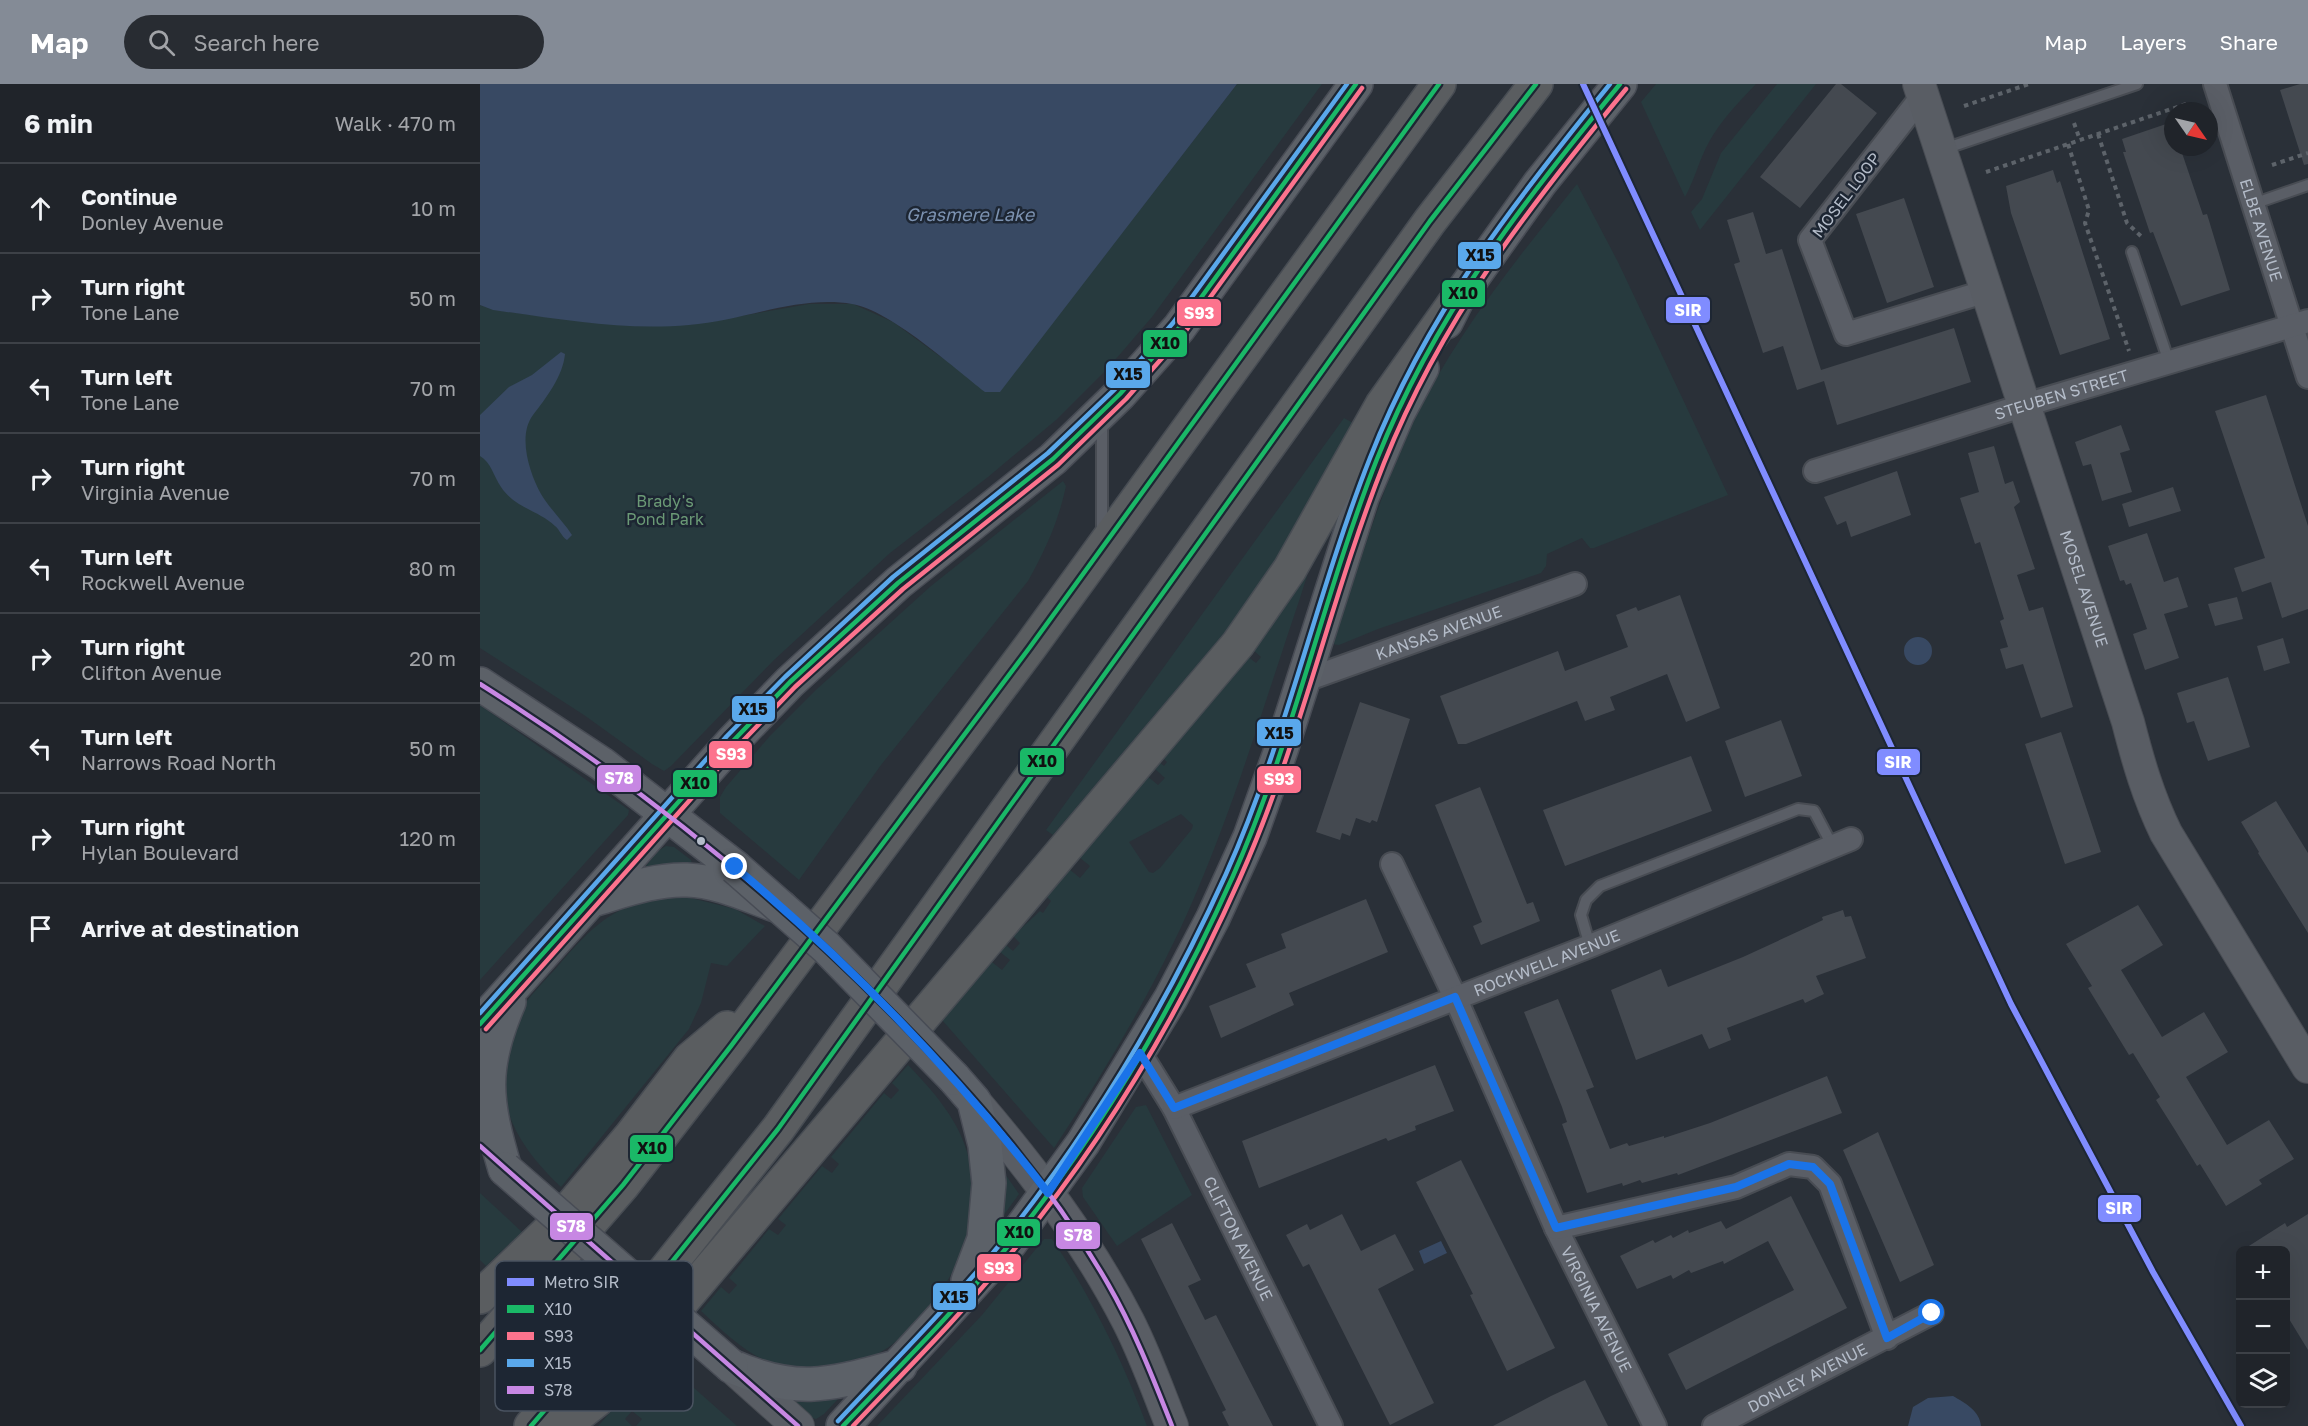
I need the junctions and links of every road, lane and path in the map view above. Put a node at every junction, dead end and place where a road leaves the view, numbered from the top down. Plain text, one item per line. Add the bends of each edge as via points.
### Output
1 (1356, 84) edge
2 (1439, 84) edge
3 (1536, 84) edge
4 (1620, 84) edge
5 (2029, 84) edge
6 (2137, 84) edge
7 (2215, 84) edge
8 (1921, 90) edge
9 (1964, 106) dead end
10 (2164, 111) edge
11 (2072, 117) dead end
12 (2080, 140) junction
13 (2068, 144) junction
14 (1941, 150) junction
15 (2308, 153) edge
16 (2272, 165) dead end
17 (1986, 172) dead end
18 (2308, 185) edge
19 (2253, 204) junction
20 (2132, 252) dead end
21 (1988, 291) junction
22 (1458, 298) junction
23 (2300, 324) edge
24 (2129, 352) dead end
25 (2169, 362) junction
26 (2308, 377) edge
27 (2025, 405) junction
28 (1102, 412) junction
29 (1815, 471) dead end
30 (1102, 547) junction
31 (1575, 584) dead end
32 (1303, 681) junction
33 (480, 684) edge
34 (669, 813) junction
35 (1842, 843) joint
36 (1392, 864) dead end
37 (729, 877) junction
38 (592, 900) junction
39 (1590, 946) junction
40 (518, 981) junction
41 (776, 986) junction
42 (1455, 997) junction
43 (480, 1024) edge
44 (2304, 1048) edge
45 (1140, 1053) junction
46 (964, 1089) junction
47 (1174, 1108) junction
48 (480, 1146) edge
49 (505, 1168) junction
50 (1048, 1193) junction
51 (1556, 1228) junction
52 (519, 1261) edge
53 (557, 1261) edge
54 (611, 1261) edge
55 (672, 1261) edge
56 (495, 1283) edge
57 (693, 1289) edge
58 (480, 1297) edge
59 (961, 1299) junction
60 (1932, 1313) dead end
61 (495, 1333) edge
62 (693, 1333) edge
63 (1887, 1338) junction
64 (480, 1350) edge
65 (731, 1366) junction
66 (900, 1366) junction
67 (544, 1411) edge
68 (583, 1411) edge
69 (531, 1426) edge
70 (564, 1426) edge
71 (798, 1426) edge
72 (843, 1426) edge
73 (1172, 1426) edge
74 (1331, 1426) edge
75 (1655, 1426) edge
76 (1714, 1426) edge

1 - 28 main road via 1179,328
2 - 30 highway
3 - 55 highway via 1430,221 778,1129
4 - 22 main road via 1540,183
5 - 9 path
6 - 14 lane
7 - 19 street, ELBE AVENUE
8 - 14 street, MOSEL AVENUE
8 - 21 street, MOSEL LOOP via 1810,240 1846,334
10 - 12 path
11 - 12 path
12 - 13 path
13 - 17 path
13 - 24 path via 2088,210 2085,223
14 - 21 street, MOSEL AVENUE
15 - 16 path
18 - 19 lane
19 - 23 street, ELBE AVENUE
20 - 25 lane
21 - 27 street, MOSEL AVENUE
22 - 32 main road via 1378,456
22 - 57 highway via 1382,405 1296,560 1238,644
23 - 25 street, STEUBEN STREET
23 - 26 street, ELBE AVENUE
25 - 27 street, STEUBEN STREET
27 - 29 street, STEUBEN STREET
27 - 44 street, MOSEL AVENUE via 2152,805
28 - 30 lane
28 - 34 main road via 1053,459 898,583 834,641 762,710
30 - 41 highway
31 - 32 street, KANSAS AVENUE
32 - 45 main road via 1250,837 1203,937
33 - 34 main road via 566,738
34 - 37 main road
34 - 38 main road
35 - 39 street, ROCKWELL AVENUE
35 - 39 lane via 1814,811 1798,809 1632,872 1600,886 1586,900 1581,915
36 - 42 street, VIRGINIA AVENUE
37 - 38 main road via 664,882
37 - 46 main road, bridge via 783,908 864,984
38 - 40 main road
39 - 42 street, ROCKWELL AVENUE
40 - 43 main road
40 - 49 main road via 492,1048 488,1076 490,1117
41 - 52 highway via 690,1059 578,1200
41 - 53 highway via 623,1185
42 - 47 street, ROCKWELL AVENUE
42 - 51 street, VIRGINIA AVENUE
45 - 47 street, CLIFTON AVENUE
45 - 50 main road
46 - 50 street
46 - 59 main road via 985,1145 989,1202 984,1239
47 - 74 street, CLIFTON AVENUE
48 - 49 main road
49 - 54 main road, bridge
50 - 59 main road
50 - 73 street via 1129,1322
51 - 63 street via 1736,1187 1789,1164 1813,1167 1830,1184
51 - 75 street, VIRGINIA AVENUE
56 - 58 highway
59 - 66 main road
60 - 63 street, DONLEY AVENUE
61 - 64 highway
62 - 65 main road, bridge
63 - 76 street, DONLEY AVENUE
65 - 66 main road via 779,1383 814,1385
65 - 71 street
66 - 72 main road
67 - 69 highway
68 - 70 highway

